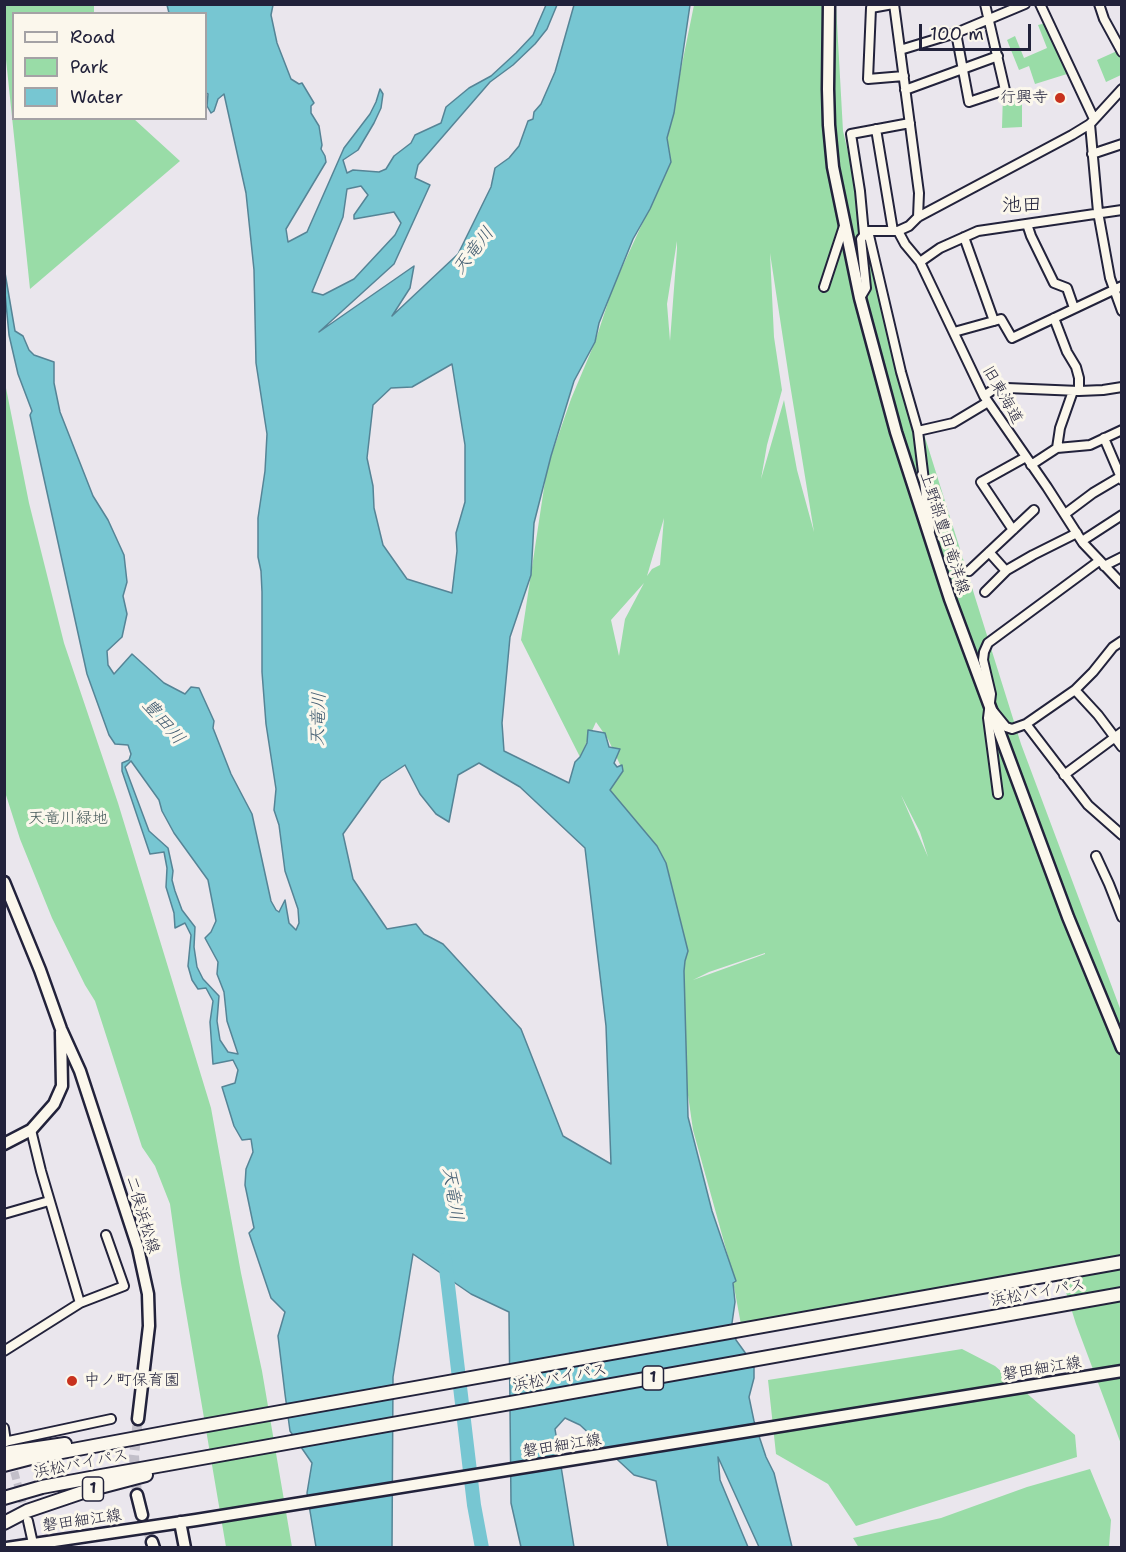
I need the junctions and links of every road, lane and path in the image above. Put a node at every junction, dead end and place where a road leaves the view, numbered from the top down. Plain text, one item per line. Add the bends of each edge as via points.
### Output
1 (829, 4) edge
2 (894, 4) edge
3 (986, 4) edge
4 (1025, 4) edge
5 (1040, 4) edge
6 (1099, 4) edge
7 (989, 19) junction
8 (957, 33) junction
9 (900, 50) junction
10 (1122, 52) edge
11 (998, 56) junction
12 (962, 69) junction
13 (904, 76) junction
14 (1122, 89) edge
15 (905, 90) junction
16 (1092, 121) junction
17 (910, 123) junction
18 (876, 129) junction
19 (1122, 144) edge
20 (1092, 154) junction
21 (1122, 210) edge
22 (1098, 212) junction
23 (918, 217) junction
24 (1027, 224) junction
25 (844, 225) junction
26 (895, 231) junction
27 (866, 232) junction
28 (964, 237) junction
29 (920, 262) junction
30 (824, 287) dead end
31 (1118, 287) edge
32 (860, 298) junction
33 (1074, 308) junction
34 (1122, 311) edge
35 (1054, 318) junction
36 (994, 321) junction
37 (954, 332) junction
38 (1122, 387) edge
39 (1076, 391) junction
40 (986, 399) junction
41 (1122, 430) edge
42 (918, 431) junction
43 (1104, 438) junction
44 (1057, 448) junction
45 (1026, 457) junction
46 (1031, 465) junction
47 (1120, 474) edge
48 (1034, 510) dead end
49 (1065, 514) junction
50 (1122, 515) edge
51 (1013, 530) junction
52 (1080, 537) junction
53 (930, 541) junction
54 (989, 552) junction
55 (1122, 557) edge
56 (1101, 564) junction
57 (969, 571) dead end
58 (1006, 571) junction
59 (1122, 584) edge
60 (985, 592) dead end
61 (1122, 641) edge
62 (1075, 690) junction
63 (990, 708) junction
64 (1026, 724) junction
65 (1118, 735) edge
66 (1122, 747) edge
67 (1064, 775) junction
68 (998, 794) dead end
69 (1122, 835) edge
70 (1096, 856) dead end
71 (4, 882) edge
72 (1118, 899) edge
73 (1122, 917) edge
74 (61, 1029) junction
75 (1122, 1048) edge
76 (30, 1130) junction
77 (4, 1144) edge
78 (49, 1201) junction
79 (4, 1214) edge
80 (106, 1235) dead end
81 (1122, 1262) edge
82 (1122, 1294) edge
83 (80, 1304) junction
84 (4, 1351) edge
85 (1122, 1371) edge
86 (111, 1419) dead end
87 (138, 1419) tunnel mouth
88 (4, 1428) edge
89 (186, 1429) junction
90 (5, 1446) edge
91 (185, 1462) junction
92 (4, 1465) edge
93 (137, 1495) tunnel mouth
94 (4, 1498) edge
95 (142, 1515) tunnel mouth
96 (28, 1521) tunnel mouth
97 (180, 1522) junction
98 (4, 1523) edge
99 (32, 1539) dead end
100 (46, 1545) edge
101 (7, 1548) edge
102 (185, 1548) edge

1 - 25 main road, 上野部豊田竜洋線 via 829,125
2 - 9 street
2 - 13 street via 871,8 868,79
3 - 7 street
4 - 7 street
5 - 16 street
6 - 10 street
7 - 8 street
7 - 11 street
8 - 9 street
8 - 12 street
9 - 13 street
11 - 12 street
11 - 12 street via 1005,90 969,102
12 - 15 street
13 - 15 street
14 - 16 street
15 - 17 street
16 - 20 street
16 - 23 street
17 - 18 street
17 - 23 street via 919,193
18 - 26 street
18 - 27 street via 851,134
19 - 20 street
20 - 22 street
21 - 22 street
22 - 24 street
22 - 31 street
23 - 26 street via 909,226
24 - 28 street via 978,231
24 - 33 street via 1054,283 1067,288
25 - 30 street
25 - 32 main road, 上野部豊田竜洋線
26 - 27 street
26 - 29 street, 旧東海道
27 - 32 street via 861,239 866,288
27 - 42 street
28 - 29 street
28 - 36 street
29 - 37 street, 旧東海道
31 - 33 street
31 - 34 street
32 - 53 main road, 上野部豊田竜洋線
33 - 35 street
35 - 36 street via 1012,338 1001,319
35 - 39 street via 1076,367
36 - 37 street
37 - 40 street, 旧東海道
38 - 39 street
39 - 40 street via 994,389
39 - 44 street via 1060,429
40 - 42 street via 953,423
40 - 45 street, 旧東海道
41 - 43 street
42 - 53 street
43 - 44 street via 1090,445
43 - 47 street
44 - 46 street
45 - 46 street, 旧東海道
45 - 51 street via 981,482
46 - 49 street, 旧東海道
47 - 49 street
48 - 51 street
49 - 52 street, 旧東海道
50 - 52 street
51 - 54 street
52 - 56 street, 旧東海道
52 - 58 street via 1033,555
53 - 63 main road, 上野部豊田竜洋線
54 - 57 street
54 - 58 street
55 - 56 street
56 - 59 street, 旧東海道
56 - 63 street via 988,643 983,660 991,694
58 - 60 street
61 - 62 street via 1113,646
62 - 64 street
62 - 65 street
63 - 64 street via 1006,727
63 - 68 street
63 - 75 main road, 上野部豊田竜洋線
64 - 67 street
65 - 66 street
65 - 67 street
67 - 69 street via 1088,805
70 - 72 street
71 - 74 main road, 二俣浜松線
72 - 73 street
74 - 76 main road, 二俣浜松線 via 62,1086 54,1104
74 - 87 main road, 二俣浜松線 via 105,1145 138,1248 148,1294 149,1326
76 - 77 main road, 二俣浜松線
76 - 78 street
78 - 79 street
78 - 83 street
80 - 83 street via 124,1286
81 - 89 highway, 浜松バイパス / 1
82 - 91 highway, 浜松バイパス / 1
83 - 84 street
85 - 97 main road, 磐田細江線
86 - 90 street
88 - 90 street
89 - 90 highway, 1
89 - 92 highway, 浜松バイパス / 1
91 - 94 highway, 浜松バイパス / 1 via 42,1487
91 - 98 highway, 1 via 89,1490
93 - 95 main road
96 - 99 street
97 - 100 main road, 磐田細江線
97 - 102 main road
100 - 101 main road, 磐田細江線

